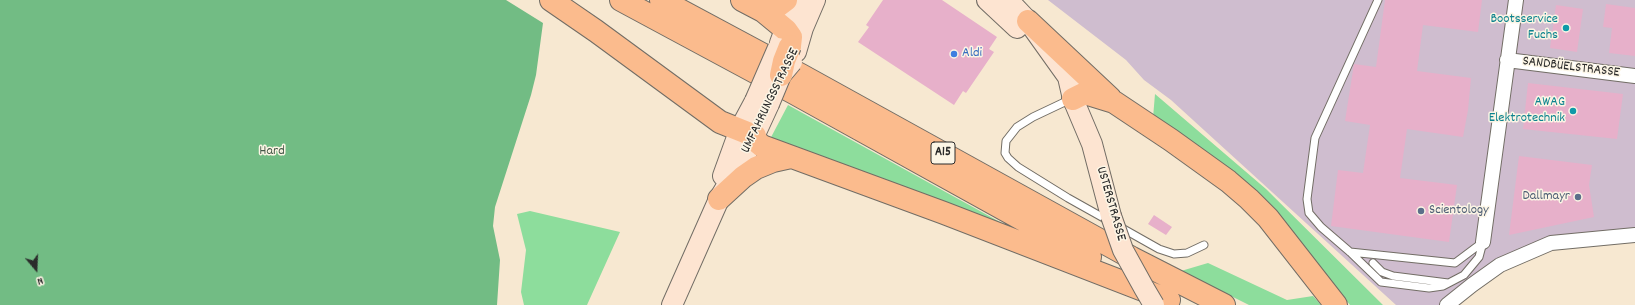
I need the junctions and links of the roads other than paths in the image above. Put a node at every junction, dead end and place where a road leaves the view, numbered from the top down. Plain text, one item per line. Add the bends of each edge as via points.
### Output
1 (551, 0) edge
2 (621, 0) edge
3 (661, 0) edge
4 (742, 0) edge
5 (786, 0) edge
6 (796, 0) edge
7 (815, 0) edge
8 (987, 0) edge
9 (1008, 0) edge
10 (1378, 0) edge
11 (1516, 0) edge
12 (763, 11) junction
13 (1028, 21) junction
14 (787, 44) junction
15 (1507, 60) junction
16 (781, 75) joint
17 (1635, 76) edge
18 (1073, 98) junction
19 (762, 102) junction
20 (1114, 102) junction
21 (748, 133) junction
22 (791, 157) junction
23 (719, 199) junction
24 (1635, 235) edge
25 (1483, 242) junction
26 (1204, 245) dead end
27 (1350, 252) junction
28 (1373, 263) dead end
29 (1450, 283) junction
30 (1167, 303) edge
31 (672, 305) edge
32 (1224, 305) edge
33 (1336, 305) edge
34 (1446, 305) edge

1 - 21 highway via 720,122
2 - 30 highway, A15 via 794,93
3 - 32 highway, A15 via 1132,258
4 - 12 highway
5 - 12 highway via 774,9
6 - 14 main road, UMFAHRUNGSSTRASSE
7 - 14 main road, UMFAHRUNGSSTRASSE via 803,28
8 - 18 main road, USTERSTRASSE via 1025,38 1056,82
9 - 13 main road, USTERSTRASSE
10 - 27 lane via 1315,138 1308,199 1309,213
11 - 15 street
12 - 14 highway
13 - 18 main road, USTERSTRASSE via 1068,77
13 - 20 highway
14 - 16 highway, bridge
14 - 19 main road, UMFAHRUNGSSTRASSE, bridge
15 - 17 street, SANDBÜELSTRASSE
15 - 25 street
16 - 19 main road, UMFAHRUNGSSTRASSE, bridge
18 - 20 highway via 1088,94
18 - 26 lane via 1017,127 1006,141 1004,148 1008,158 1068,198 1159,249 1180,255
18 - 30 main road, USTERSTRASSE, bridge via 1092,144 1110,216 1123,250 1144,288
19 - 21 main road, UMFAHRUNGSSTRASSE
20 - 33 highway via 1201,161 1249,199 1281,234
21 - 22 highway via 762,146
21 - 23 main road, UMFAHRUNGSSTRASSE via 724,172
22 - 23 highway via 756,168
22 - 30 highway via 944,213
23 - 31 main road, UMFAHRUNGSSTRASSE
24 - 34 street via 1551,243 1500,265
25 - 27 lane via 1455,263
25 - 29 lane via 1480,258 1464,275
27 - 29 lane via 1381,282 1429,288
28 - 29 lane via 1382,272 1393,276

